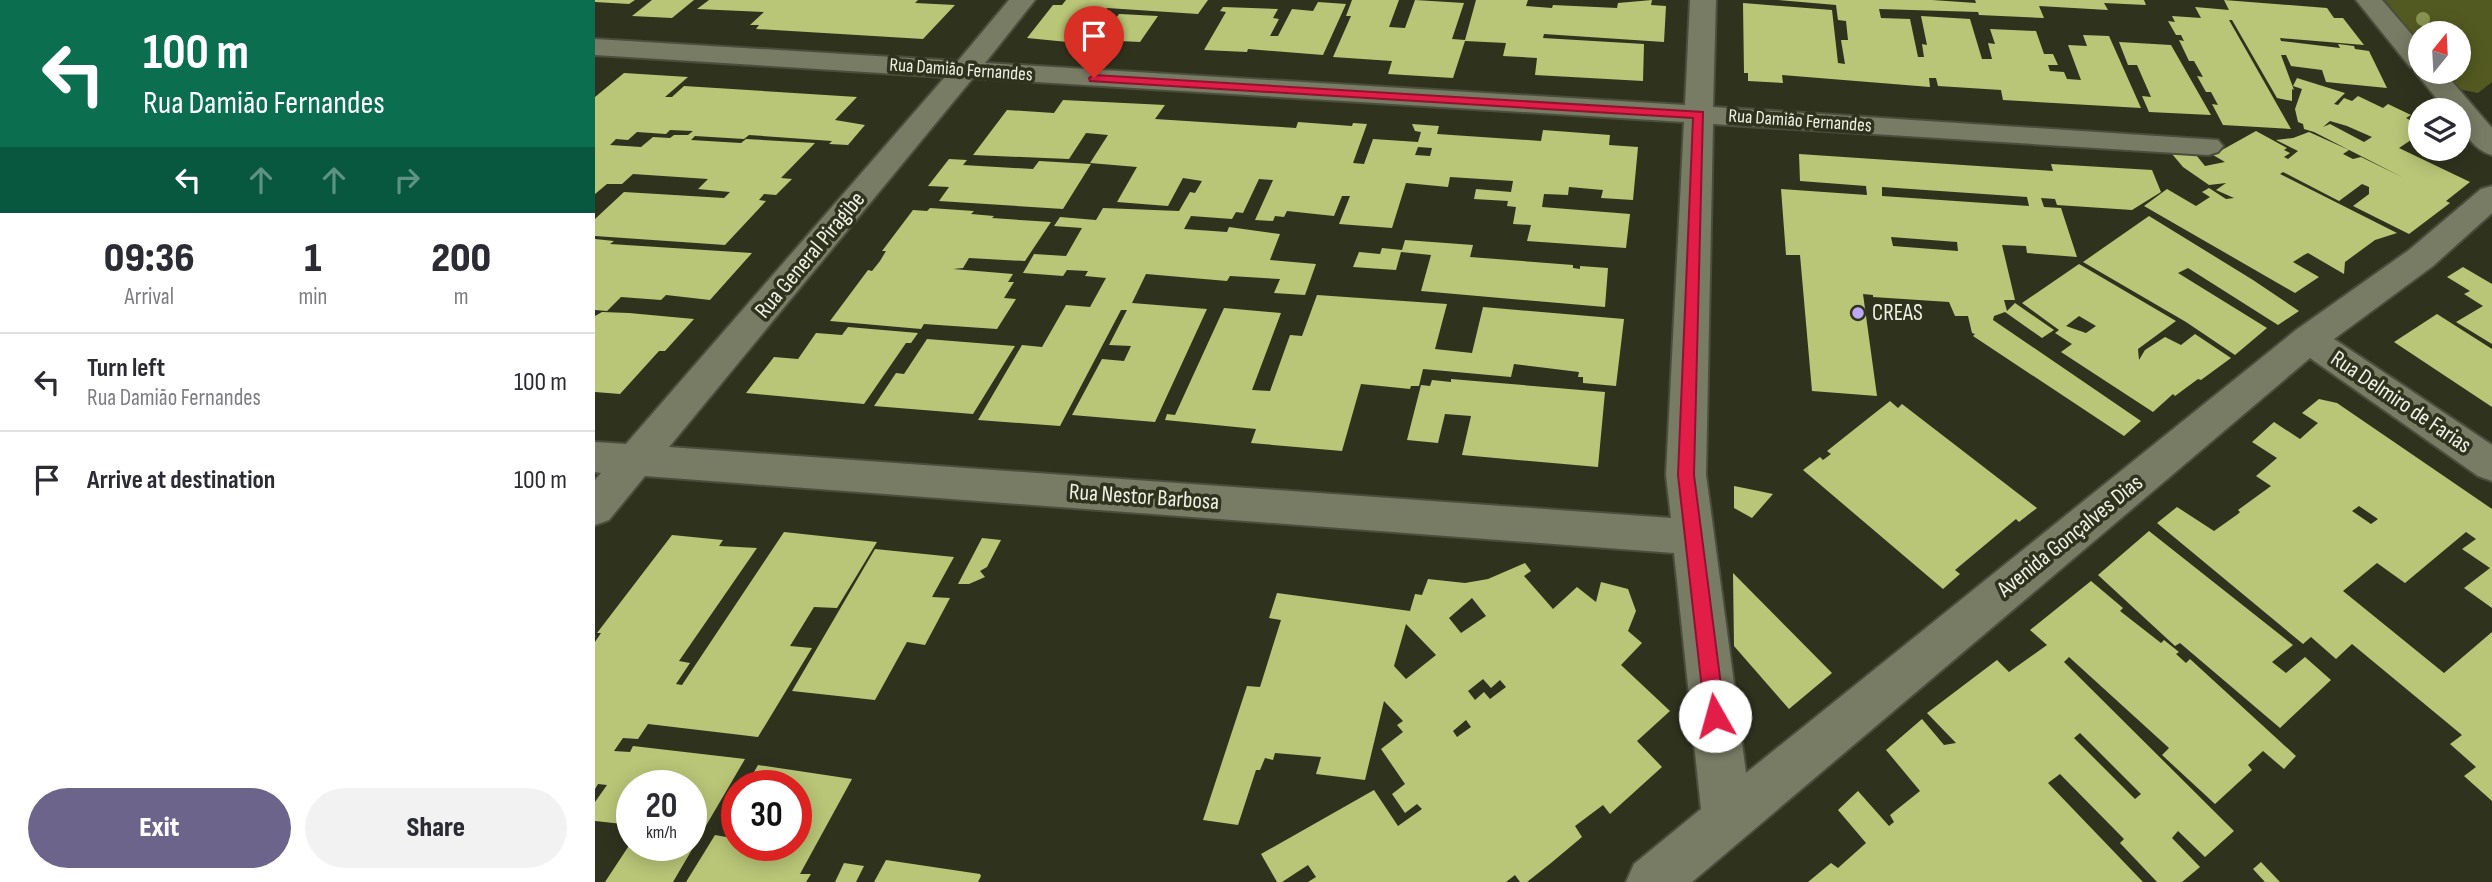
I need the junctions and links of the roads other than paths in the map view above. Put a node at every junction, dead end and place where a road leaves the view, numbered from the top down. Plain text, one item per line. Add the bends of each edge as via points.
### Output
1 (1022, 0) edge
2 (1703, 0) edge
3 (2369, 0) edge
4 (595, 47) edge
5 (2408, 47) edge
6 (966, 71) junction
7 (2441, 84) edge
8 (1699, 115) junction
9 (2487, 130) edge
10 (2208, 146) dead end
11 (2492, 196) edge
12 (2309, 340) junction
13 (595, 457) edge
14 (636, 461) junction
15 (2492, 465) edge
16 (595, 508) edge
17 (1694, 537) junction
18 (1727, 818) junction
19 (1652, 882) edge

1 - 6 street, Rua General Piragibe
2 - 8 street
3 - 5 street
4 - 6 street, Rua Damião Fernandes
6 - 8 street, Rua Damião Fernandes
6 - 14 street, Rua General Piragibe
7 - 9 street
8 - 10 street, Rua Damião Fernandes
8 - 17 street via 1686,475
11 - 12 street, Avenida Gonçalves Dias via 2421,258
12 - 15 street, Rua Delmiro de Farias
12 - 18 street, Avenida Gonçalves Dias
13 - 14 street, Rua Nestor Barbosa
14 - 16 street, Rua General Piragibe
14 - 17 street, Rua Nestor Barbosa
17 - 18 street
18 - 19 street, Avenida Gonçalves Dias

